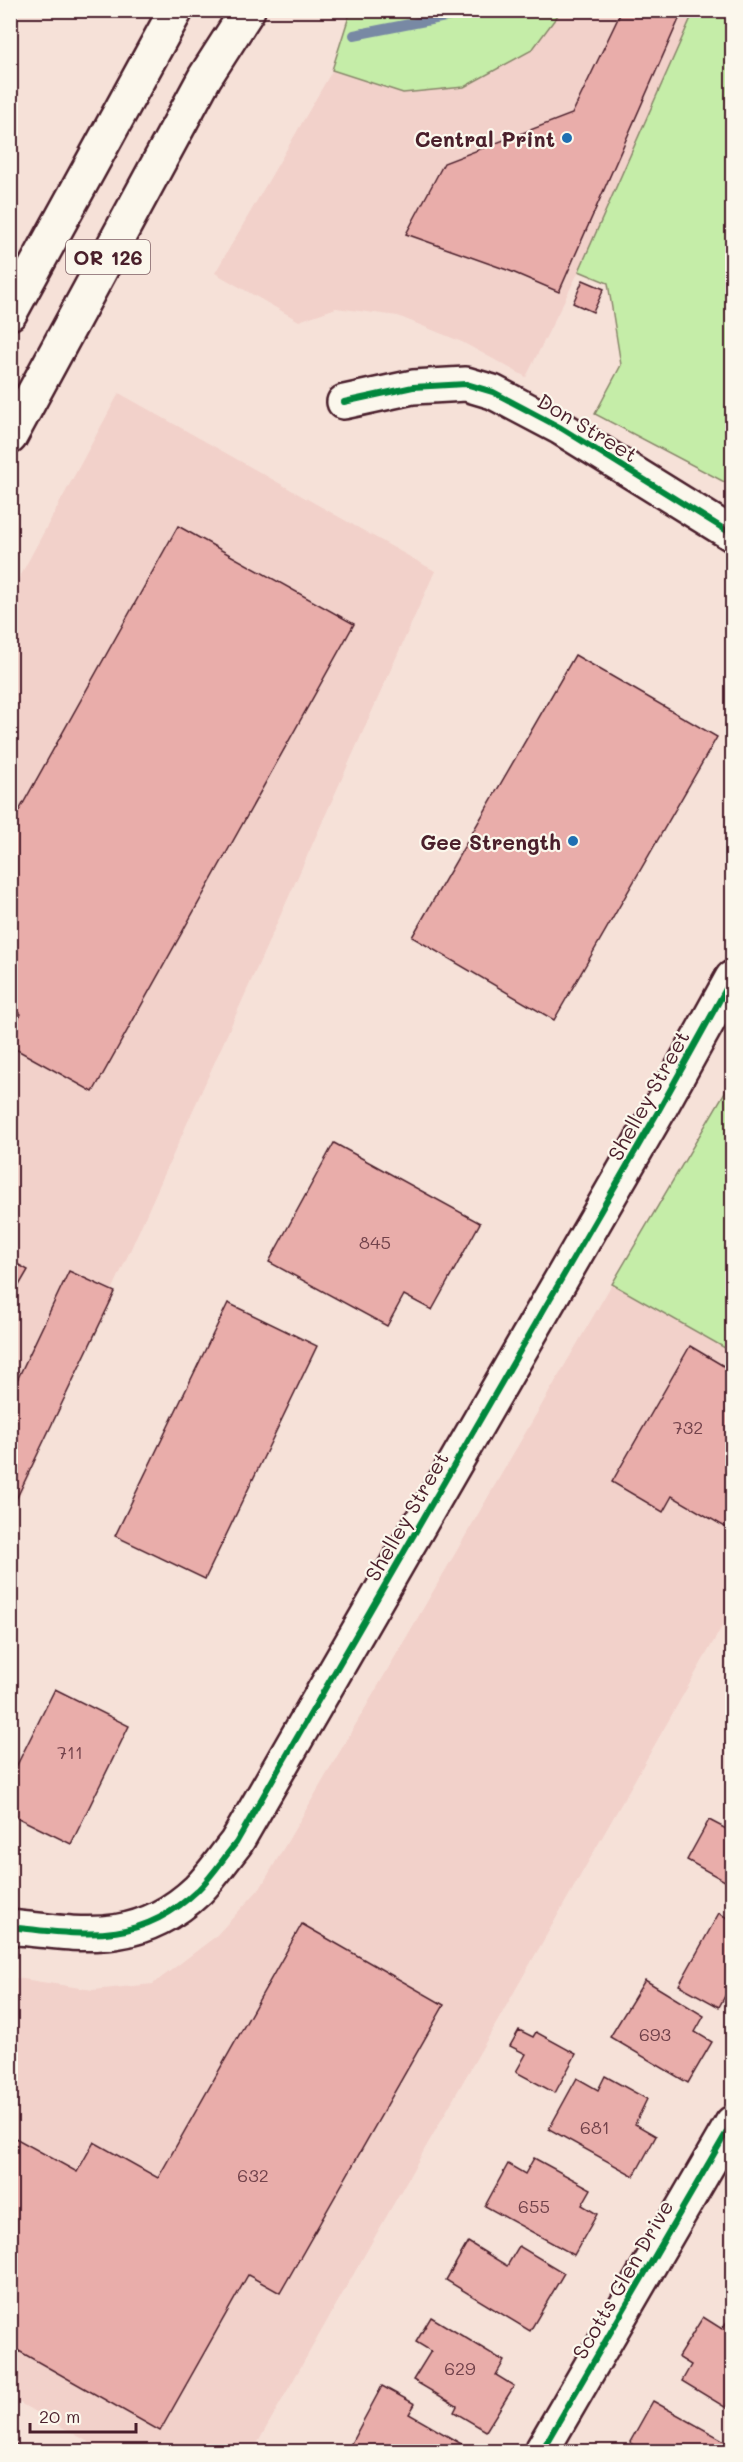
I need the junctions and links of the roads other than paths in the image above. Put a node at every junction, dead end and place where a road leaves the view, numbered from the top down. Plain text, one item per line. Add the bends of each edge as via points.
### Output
1 (176, 10) edge
2 (248, 10) edge
3 (10, 313) edge
4 (344, 402) dead end
5 (10, 437) edge
6 (732, 534) edge
7 (732, 978) edge
8 (10, 1927) edge
9 (732, 2123) edge
10 (541, 2451) edge

1 - 3 main road, OR 126
2 - 5 main road, OR 126 via 205,77
4 - 6 main road, Don Street via 412,387 466,384 493,392 561,428
7 - 8 main road, Shelley Street via 236,1843 198,1890 163,1917 124,1932 85,1935
9 - 10 main road, Scotts Glen Drive

